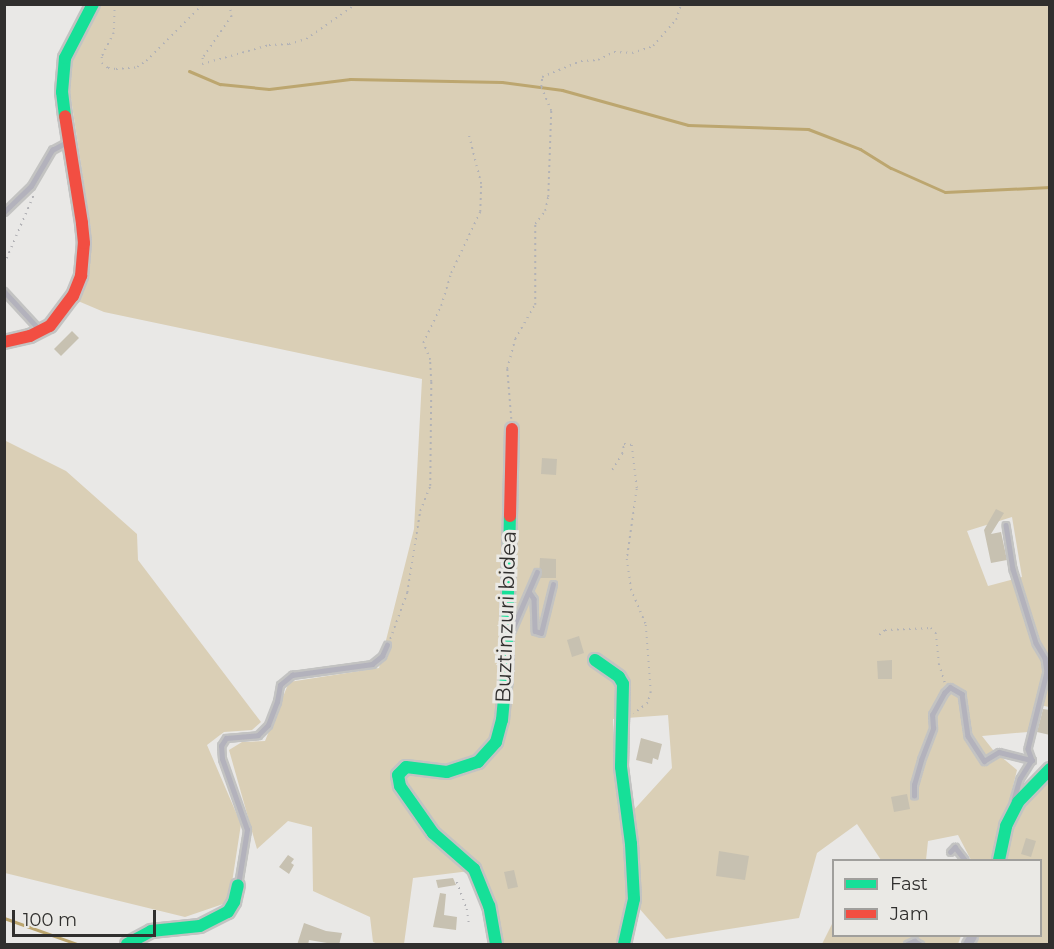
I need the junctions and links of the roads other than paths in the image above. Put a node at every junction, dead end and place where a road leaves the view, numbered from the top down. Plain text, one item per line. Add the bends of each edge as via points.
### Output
1 (93, 4) edge
2 (67, 142) junction
3 (4, 212) edge
4 (4, 291) edge
5 (42, 332) junction
6 (4, 342) edge
7 (512, 429) road end
8 (1006, 525) dead end
9 (537, 572) dead end
10 (553, 584) dead end
11 (530, 593) junction
12 (507, 640) junction
13 (387, 645) road end
14 (595, 660) dead end
15 (1032, 760) junction
16 (1050, 769) edge
17 (914, 796) dead end
18 (1011, 817) junction
19 (950, 852) dead end
20 (964, 859) edge
21 (1000, 859) edge
22 (238, 885) joint
23 (909, 937) edge
24 (914, 941) junction
25 (127, 945) edge
26 (496, 945) edge
27 (624, 945) edge
28 (907, 945) edge
29 (920, 945) edge

1 - 2 street via 65,58 62,92
2 - 3 lane via 52,150 21,198
2 - 5 street via 82,222 84,258 74,296
4 - 5 lane
5 - 6 street
7 - 12 street, Buztinzuri bidea
8 - 15 lane via 1013,568 1032,633 1046,658 1047,672 1028,749
9 - 11 lane
10 - 11 lane via 541,633 535,631 534,599
11 - 12 lane
12 - 26 street, Buztinzuri bidea via 502,720 496,742 478,762 447,772 406,767 398,775 400,786 434,833 474,869 489,906
13 - 22 lane via 372,664 292,675 280,686 274,713 258,735 226,738 221,746 247,830
14 - 27 street via 623,684 621,767 632,844 634,899
15 - 17 lane via 999,752 984,761 968,736 962,694 950,687 932,715 933,728
15 - 18 lane via 1020,779
16 - 18 street via 1017,802
18 - 21 street
19 - 20 lane via 955,847
22 - 25 street via 228,912 200,926 152,931
23 - 24 lane
24 - 28 lane
24 - 29 lane

